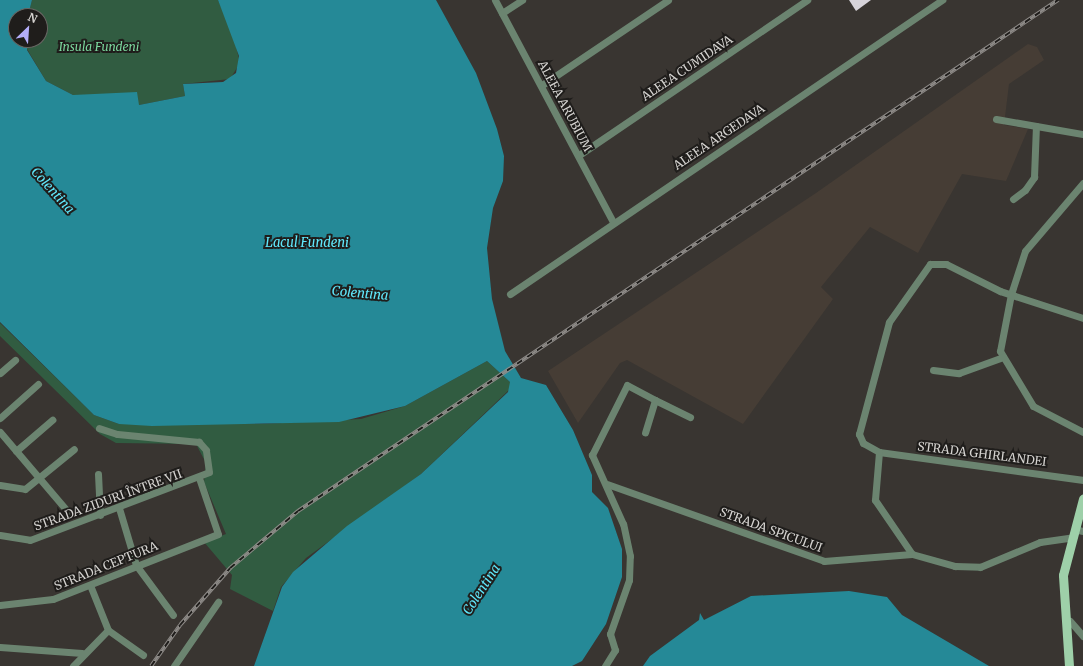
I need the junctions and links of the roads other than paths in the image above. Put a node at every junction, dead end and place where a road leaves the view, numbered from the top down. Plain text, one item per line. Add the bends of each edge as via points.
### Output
1 (495, 0) edge
2 (522, 0) edge
3 (668, 0) edge
4 (808, 0) edge
5 (942, 0) edge
6 (502, 13) junction
7 (542, 86) junction
8 (996, 119) dead end
9 (1036, 126) junction
10 (1083, 134) edge
11 (579, 155) junction
12 (1083, 183) edge
13 (1013, 199) dead end
14 (614, 222) junction
15 (510, 294) dead end
16 (1011, 294) junction
17 (1083, 318) edge
18 (1003, 357) junction
19 (16, 360) dead end
20 (933, 370) dead end
21 (0, 373) edge
22 (38, 384) dead end
23 (655, 400) junction
24 (690, 417) dead end
25 (0, 418) edge
26 (52, 420) dead end
27 (100, 428) dead end
28 (0, 432) edge
29 (645, 432) dead end
30 (1083, 432) edge
31 (74, 449) dead end
32 (16, 451) junction
33 (879, 452) junction
34 (98, 474) dead end
35 (199, 478) junction
36 (40, 479) junction
37 (1083, 480) edge
38 (607, 484) junction
39 (0, 485) edge
40 (1083, 499) edge
41 (119, 508) junction
42 (68, 512) dead end
43 (1083, 515) edge
44 (100, 516) junction
45 (1081, 531) edge
46 (218, 534) joint
47 (0, 535) edge
48 (1070, 538) junction
49 (912, 554) junction
50 (136, 565) junction
51 (90, 585) junction
52 (218, 602) dead end
53 (0, 605) edge
54 (173, 615) dead end
55 (1070, 621) junction
56 (108, 630) junction
57 (1083, 636) edge
58 (0, 647) edge
59 (82, 652) junction
60 (143, 655) dead end
61 (73, 666) edge
62 (174, 666) edge
63 (605, 666) edge
64 (1069, 666) edge
65 (1074, 666) edge

1 - 6 street, ALEEA ARUBIUM
2 - 6 street
3 - 7 street
4 - 11 street, ALEEA CUMIDAVA
5 - 14 street, ALEEA ARGEDAVA
6 - 7 street, ALEEA ARUBIUM
7 - 11 street, ALEEA ARUBIUM
8 - 9 street
9 - 10 street
9 - 13 street via 1034,177 1025,190
11 - 14 street, ALEEA ARUBIUM
12 - 16 street via 1025,251
14 - 15 street, ALEEA ARGEDAVA
16 - 17 street
16 - 18 street via 1000,344
16 - 33 street via 940,262 921,272 889,322 860,428 861,439
18 - 20 street via 959,373
18 - 30 street via 1011,365 1033,406
19 - 21 street
22 - 25 street
23 - 24 street
23 - 29 street
23 - 38 street via 630,386 624,387 592,455
26 - 32 street
27 - 35 street, STRADA ZIDURI ÎNTRE VII via 117,434 199,442 210,464 209,472
28 - 32 street
31 - 36 street
32 - 36 street
33 - 37 street, STRADA GHIRLANDEI
33 - 49 street via 875,500
34 - 44 street
35 - 41 street, STRADA ZIDURI ÎNTRE VII
35 - 46 street, STRADA ZIDURI ÎNTRE VII
36 - 39 street via 22,490
36 - 42 street
38 - 49 street, STRADA SPICULUI via 824,561
38 - 63 street via 623,524 631,568 610,634 614,653
40 - 48 main road
41 - 44 street, STRADA ZIDURI ÎNTRE VII
41 - 50 street
43 - 45 main road
44 - 47 street, STRADA ZIDURI ÎNTRE VII via 30,540
45 - 55 main road via 1068,576
46 - 50 street, STRADA CEPTURA
48 - 49 street, STRADA SPICULUI via 1040,542 980,567 955,566
48 - 64 main road via 1063,584
50 - 51 street, STRADA CEPTURA
50 - 54 street
51 - 53 street, STRADA CEPTURA via 44,602
51 - 56 street
52 - 62 street
55 - 57 street
55 - 65 main road
56 - 59 street
56 - 60 street
58 - 59 street
59 - 61 street

